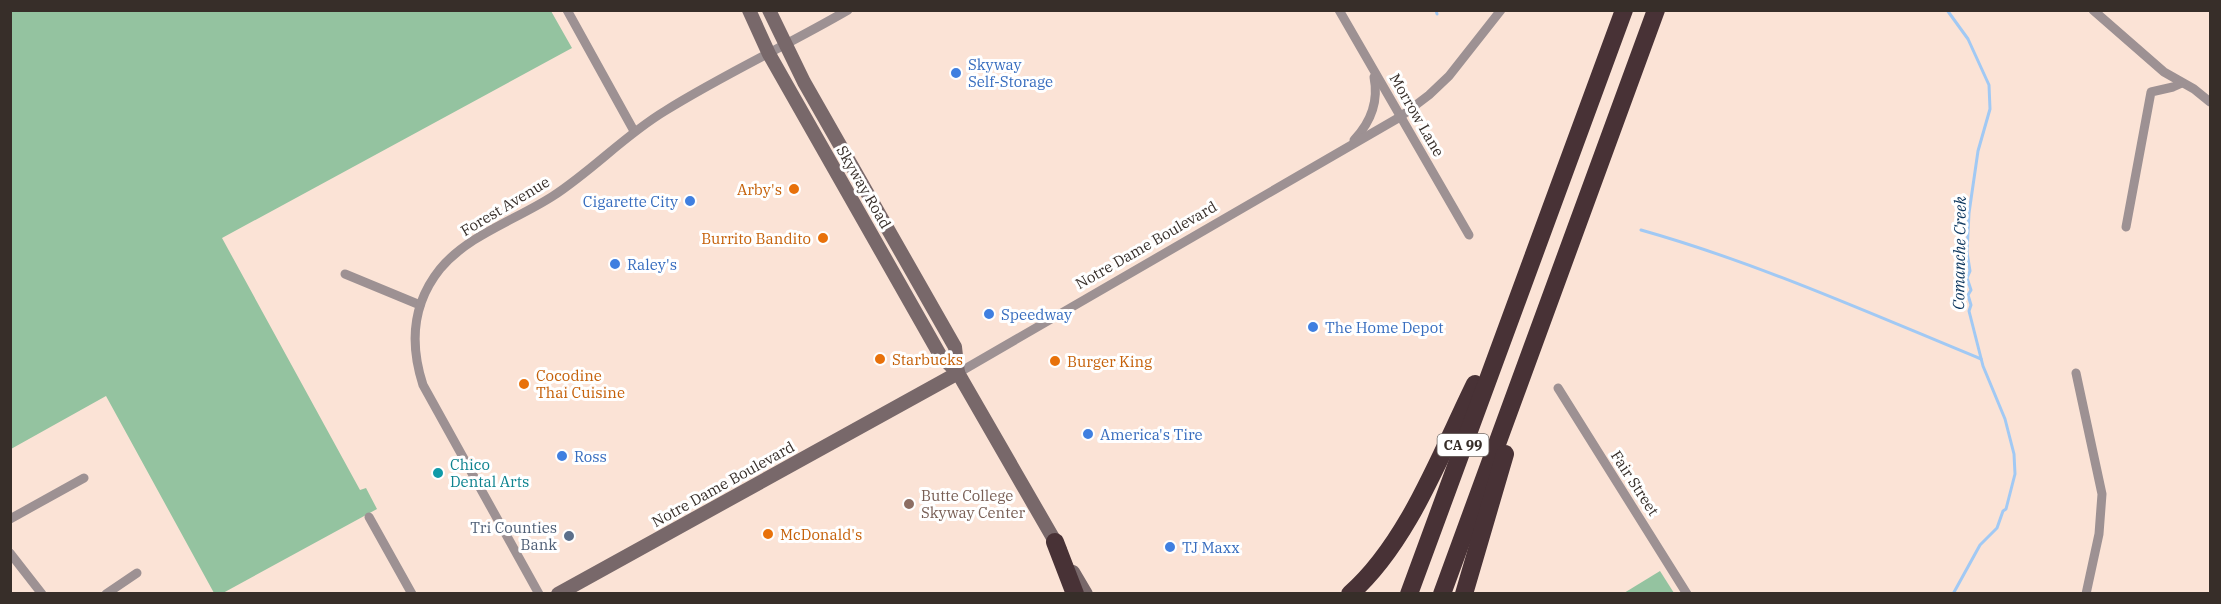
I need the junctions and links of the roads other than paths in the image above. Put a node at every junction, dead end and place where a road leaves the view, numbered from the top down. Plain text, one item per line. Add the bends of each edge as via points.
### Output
1 (567, 10) edge
2 (749, 10) edge
3 (770, 10) edge
4 (848, 10) edge
5 (1339, 10) edge
6 (1501, 10) edge
7 (1624, 10) edge
8 (1656, 10) edge
9 (2093, 10) edge
10 (786, 46) junction
11 (769, 54) junction
12 (1372, 69) junction
13 (2182, 82) junction
14 (2211, 102) edge
15 (1400, 117) junction
16 (634, 131) junction
17 (1347, 147) junction
18 (2126, 227) dead end
19 (1469, 235) dead end
20 (345, 274) dead end
21 (1517, 296) junction
22 (420, 305) junction
23 (1536, 339) junction
24 (958, 373) junction
25 (2076, 373) dead end
26 (1558, 388) dead end
27 (84, 478) dead end
28 (369, 517) dead end
29 (10, 519) edge
30 (1055, 542) junction
31 (10, 553) edge
32 (137, 573) dead end
33 (42, 594) edge
34 (106, 594) edge
35 (412, 594) edge
36 (539, 594) edge
37 (558, 594) edge
38 (1075, 594) edge
39 (1086, 594) edge
40 (1350, 594) edge
41 (1409, 594) edge
42 (1442, 594) edge
43 (1464, 594) edge
44 (1688, 594) edge
45 (2086, 594) edge

1 - 16 street
2 - 11 main road, Skyway Road
3 - 10 main road, Skyway Road
4 - 10 street, Forest Avenue
5 - 12 street, Morrow Lane
6 - 15 street, Notre Dame Boulevard via 1449,76
7 - 21 highway, CA 99
8 - 23 highway, CA 99
9 - 13 street via 2164,72
10 - 11 street, Forest Avenue
10 - 24 main road, Skyway Road via 955,347
11 - 16 street, Forest Avenue
11 - 24 main road, Skyway Road via 940,355
12 - 15 street, Morrow Lane
12 - 17 street via 1376,86 1374,106 1365,127
13 - 14 street
13 - 18 street via 2151,92
15 - 17 street, Notre Dame Boulevard
15 - 19 street, Morrow Lane
16 - 22 street, Forest Avenue via 554,196 464,247 440,269
17 - 24 street, Notre Dame Boulevard
20 - 22 street
21 - 40 highway via 1408,521 1392,546
21 - 41 highway, CA 99
22 - 36 street, Forest Avenue via 414,349 423,385
23 - 42 highway, CA 99
23 - 43 highway via 1529,379
24 - 30 main road, Skyway Road
24 - 37 main road, Notre Dame Boulevard
25 - 45 street via 2102,494 2099,534
26 - 44 street, Fair Street
27 - 29 street
28 - 35 street
30 - 38 highway
30 - 39 main road, Skyway Road
31 - 33 street
32 - 34 street

